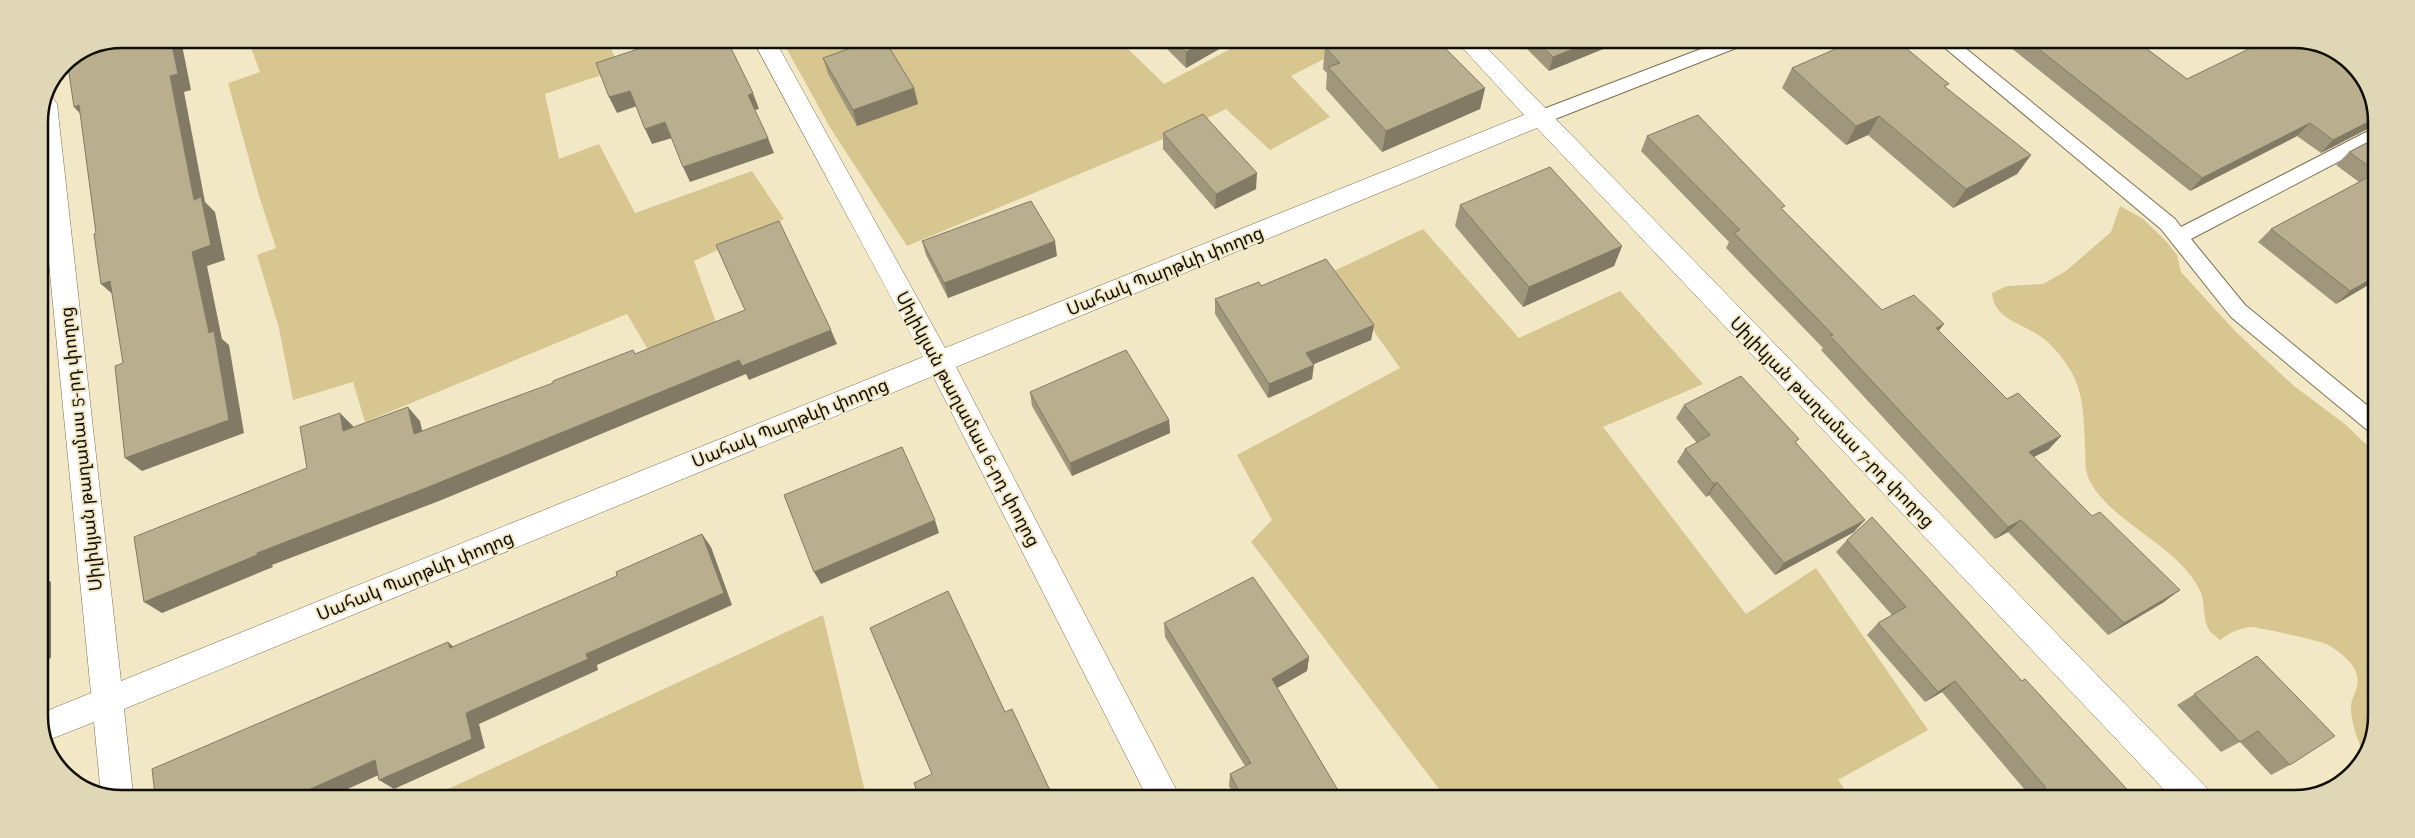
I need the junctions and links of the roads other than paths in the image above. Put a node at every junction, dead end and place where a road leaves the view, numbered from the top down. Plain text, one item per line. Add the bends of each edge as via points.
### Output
1 (768, 48) edge
2 (1474, 48) edge
3 (1720, 48) edge
4 (1953, 48) edge
5 (1539, 118) junction
6 (48, 132) edge
7 (2367, 139) edge
8 (2178, 237) junction
9 (940, 363) junction
10 (2368, 418) edge
11 (108, 700) junction
12 (48, 725) edge
13 (117, 790) edge
14 (1161, 791) edge
15 (2187, 791) edge

1 - 9 street, Սիլիկյան թաղամաս 6-րդ փողոց
2 - 5 street, Սիլիկյան թաղամաս 7-րդ փողոց
3 - 5 lane
4 - 8 lane via 2168,224
5 - 9 street, Սահակ Պարթևի փողոց
5 - 15 street, Սիլիկյան թաղամաս 7-րդ փողոց
6 - 11 street, Սիլիկյան թաղամաս 5-րդ փողոց
7 - 8 lane
8 - 10 lane via 2238,311
9 - 11 street, Սահակ Պարթևի փողոց
9 - 14 street, Սիլիկյան թաղամաս 6-րդ փողոց
11 - 12 street, Սահակ Պարթևի փողոց
11 - 13 street, Սիլիկյան թաղամաս 5-րդ փողոց

